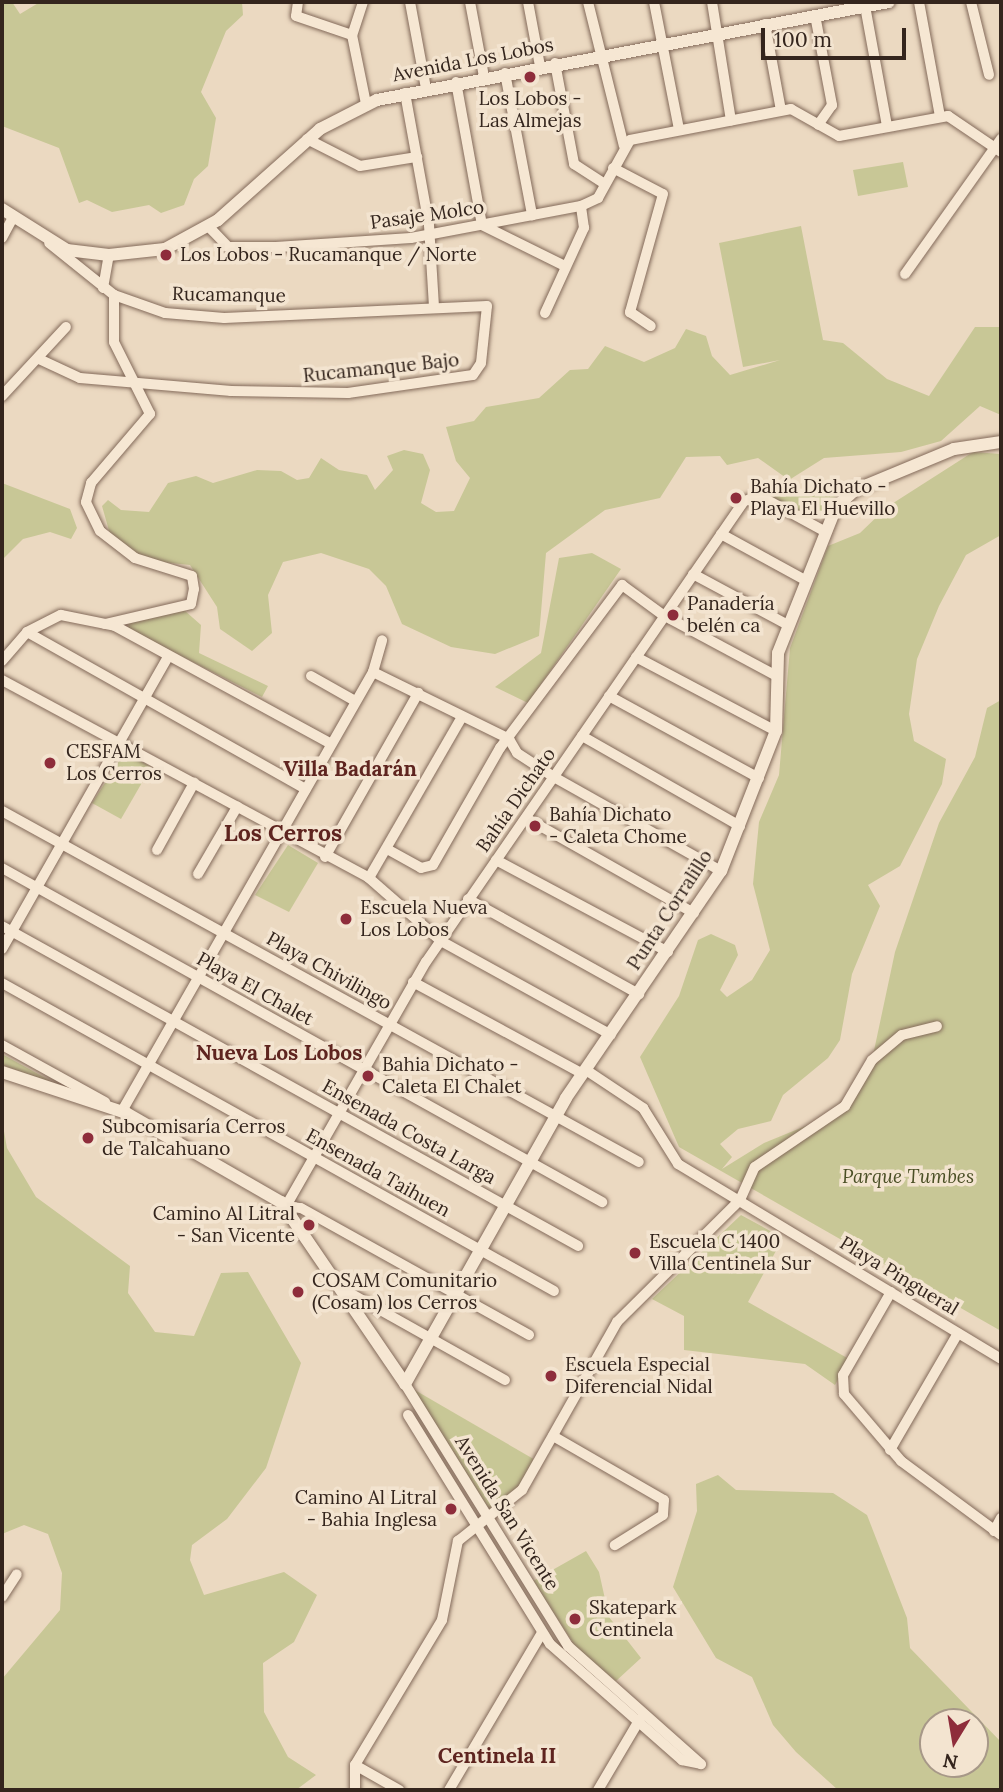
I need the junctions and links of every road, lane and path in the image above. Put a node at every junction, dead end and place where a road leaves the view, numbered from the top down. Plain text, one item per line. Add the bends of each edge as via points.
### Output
1 (298, 2) edge
2 (363, 2) edge
3 (410, 2) edge
4 (470, 2) edge
5 (528, 2) edge
6 (588, 2) edge
7 (654, 2) edge
8 (712, 2) edge
9 (889, 2) edge
10 (919, 2) edge
11 (971, 2) edge
12 (865, 6) junction
13 (815, 15) junction
14 (765, 24) junction
15 (716, 33) junction
16 (352, 35) junction
17 (663, 43) junction
18 (601, 55) junction
19 (555, 64) junction
20 (540, 66) junction
21 (505, 73) junction
22 (989, 75) dead end
23 (484, 77) junction
24 (456, 82) junction
25 (426, 88) junction
26 (405, 93) junction
27 (366, 104) junction
28 (781, 110) junction
29 (940, 116) junction
30 (731, 120) junction
31 (817, 125) junction
32 (887, 126) junction
33 (679, 130) junction
34 (307, 139) junction
35 (624, 146) junction
36 (999, 146) edge
37 (416, 157) junction
38 (612, 168) junction
39 (605, 184) junction
40 (581, 206) junction
41 (2, 209) edge
42 (532, 215) junction
43 (13, 217) junction
44 (482, 225) junction
45 (209, 227) junction
46 (429, 235) junction
47 (2, 239) edge
48 (49, 242) junction
49 (109, 255) junction
50 (565, 266) junction
51 (905, 274) dead end
52 (103, 288) junction
53 (114, 295) junction
54 (487, 306) joint
55 (434, 307) junction
56 (545, 313) dead end
57 (651, 326) dead end
58 (66, 327) dead end
59 (39, 359) junction
60 (137, 380) junction
61 (2, 396) edge
62 (1001, 442) edge
63 (824, 531) junction
64 (721, 534) junction
65 (693, 574) junction
66 (805, 580) junction
67 (663, 615) junction
68 (106, 624) junction
69 (788, 625) junction
70 (27, 632) junction
71 (382, 640) dead end
72 (168, 657) junction
73 (636, 657) junction
74 (2, 662) edge
75 (373, 672) junction
76 (311, 676) dead end
77 (777, 676) junction
78 (2, 680) edge
79 (418, 693) junction
80 (609, 696) junction
81 (142, 697) junction
82 (355, 701) junction
83 (462, 717) junction
84 (776, 731) junction
85 (582, 737) junction
86 (509, 739) junction
87 (118, 740) junction
88 (331, 744) junction
89 (554, 777) junction
90 (759, 778) junction
91 (194, 783) junction
92 (306, 789) junction
93 (237, 807) junction
94 (2, 811) edge
95 (526, 818) junction
96 (740, 825) junction
97 (282, 832) junction
98 (60, 843) junction
99 (387, 849) junction
100 (157, 850) dead end
101 (326, 857) junction
102 (496, 860) junction
103 (2, 868) edge
104 (722, 871) junction
105 (198, 874) dead end
106 (369, 878) junction
107 (36, 887) junction
108 (468, 899) junction
109 (694, 913) junction
110 (7, 928) edge
111 (225, 934) junction
112 (441, 940) junction
113 (2, 949) edge
114 (668, 952) junction
115 (201, 979) junction
116 (413, 982) junction
117 (2, 983) edge
118 (639, 994) junction
119 (176, 1022) junction
120 (389, 1024) junction
121 (937, 1026) dead end
122 (611, 1035) junction
123 (2, 1045) edge
124 (152, 1067) junction
125 (364, 1069) junction
126 (2, 1072) edge
127 (584, 1072) junction
128 (126, 1113) junction
129 (340, 1113) junction
130 (556, 1116) junction
131 (315, 1158) junction
132 (530, 1161) junction
133 (639, 1162) dead end
134 (740, 1200) junction
135 (602, 1202) dead end
136 (505, 1205) junction
137 (286, 1206) junction
138 (578, 1246) dead end
139 (480, 1250) junction
140 (335, 1285) junction
141 (554, 1291) dead end
142 (891, 1292) junction
143 (455, 1294) junction
144 (958, 1333) junction
145 (529, 1335) dead end
146 (430, 1338) junction
147 (1001, 1359) edge
148 (505, 1380) dead end
149 (405, 1384) junction
150 (408, 1415) dead end
151 (553, 1436) junction
152 (890, 1451) junction
153 (486, 1516) junction
154 (1001, 1518) edge
155 (475, 1522) junction
156 (998, 1533) edge
157 (615, 1545) dead end
158 (17, 1574) dead end
159 (2, 1597) edge
160 (542, 1633) junction
161 (644, 1712) junction
162 (638, 1723) junction
163 (355, 1765) junction
164 (355, 1790) edge
165 (399, 1790) edge
166 (449, 1790) edge
167 (598, 1790) edge

1 - 16 street via 295,14
2 - 16 street
3 - 25 street
4 - 23 street
5 - 20 street
6 - 18 street
7 - 17 street
8 - 15 street
9 - 12 street, Avenida Los Lobos
10 - 29 street
11 - 22 street
12 - 13 street, Avenida Los Lobos
12 - 32 street
13 - 14 street, Avenida Los Lobos
13 - 31 street via 832,105
14 - 15 street, Avenida Los Lobos
14 - 28 street
15 - 17 street, Avenida Los Lobos
15 - 30 street
16 - 27 street
17 - 18 street, Avenida Los Lobos
17 - 33 street
18 - 19 street, Avenida Los Lobos
18 - 35 street
19 - 20 street, Avenida Los Lobos
19 - 39 street via 574,164
20 - 21 street, Avenida Los Lobos
21 - 23 street, Avenida Los Lobos
21 - 42 street
23 - 24 street, Avenida Los Lobos
24 - 25 street, Avenida Los Lobos
24 - 44 street
25 - 26 street, Avenida Los Lobos
26 - 27 street, Avenida Los Lobos
26 - 37 street
27 - 34 street, Avenida Los Lobos
28 - 30 street
28 - 31 street via 802,110
29 - 32 street
29 - 36 street via 956,119
30 - 33 street
31 - 32 street via 839,136
33 - 35 street
34 - 37 street via 360,166
34 - 45 street, Avenida Los Lobos
35 - 38 street
36 - 51 street
37 - 46 street
38 - 39 street
38 - 57 street via 663,194 630,312
39 - 40 street via 595,201
40 - 42 street, Pasaje Molco
40 - 50 street via 584,228
41 - 43 street, Rucamanque
42 - 44 street, Pasaje Molco
43 - 47 street
43 - 48 street, Rucamanque
44 - 46 street, Pasaje Molco
44 - 50 street
45 - 46 street, Pasaje Molco via 231,248
45 - 49 street, Avenida Los Lobos via 177,245
46 - 55 street
48 - 49 street
48 - 52 street, Rucamanque
49 - 52 street
50 - 56 street
52 - 53 street, Rucamanque
53 - 55 street, Rucamanque via 144,309 204,317
53 - 60 street via 114,342
54 - 55 street, Rucamanque
54 - 60 street, Rucamanque Bajo via 481,363 462,379 302,395
58 - 59 street
59 - 60 street via 72,376
59 - 61 street
60 - 68 street via 150,414 91,483 86,502 100,531 135,558 192,576 194,589 191,604
62 - 63 street, Punta Corralillo via 954,449 855,490 836,507
63 - 64 street, Bahía Dichato via 757,495 744,501
63 - 66 street, Punta Corralillo
64 - 65 street, Bahía Dichato
64 - 66 street
65 - 67 street, Bahía Dichato
65 - 69 street
66 - 69 street, Punta Corralillo
67 - 73 street, Bahía Dichato
67 - 77 street
67 - 86 street via 622,585
68 - 70 street via 61,615
68 - 72 street
69 - 77 street, Punta Corralillo
70 - 74 street
70 - 81 street
71 - 75 street
72 - 81 street
72 - 88 street
73 - 80 street, Bahía Dichato
73 - 84 street
75 - 79 street
75 - 82 street
76 - 82 street
77 - 84 street, Punta Corralillo
78 - 87 street
79 - 83 street
79 - 101 street
80 - 85 street, Bahía Dichato
80 - 90 street
81 - 87 street
81 - 92 street
82 - 88 street
83 - 86 street
83 - 99 street
84 - 90 street, Punta Corralillo
85 - 89 street, Bahía Dichato
85 - 96 street
86 - 89 street via 517,753
86 - 99 street via 431,867
87 - 91 street
87 - 98 street
88 - 92 street
89 - 95 street, Bahía Dichato
89 - 104 street
90 - 96 street, Punta Corralillo
91 - 93 street
91 - 100 street
92 - 97 street
93 - 97 street
93 - 105 street
94 - 98 street, Playa Chivilingo
95 - 102 street, Bahía Dichato
95 - 109 street
96 - 104 street, Punta Corralillo
97 - 101 street
97 - 111 street
98 - 107 street
98 - 111 street, Playa Chivilingo
99 - 106 street
101 - 106 street
102 - 108 street, Bahía Dichato
102 - 114 street
103 - 107 street, Playa El Chalet
104 - 109 street, Punta Corralillo
106 - 112 street
107 - 110 street
107 - 115 street, Playa El Chalet
108 - 112 street, Bahía Dichato
108 - 118 street
109 - 114 street, Punta Corralillo
110 - 113 street
110 - 119 street, Ensenada Costa Larga
111 - 115 street
111 - 120 street, Playa Chivilingo
112 - 116 street, Bahía Dichato
112 - 122 street
114 - 118 street, Punta Corralillo
115 - 119 street
115 - 125 street, Playa El Chalet
116 - 120 street, Bahía Dichato
116 - 127 street, Playa Pingueral
117 - 124 street, Ensenada Taihuen
118 - 122 street, Punta Corralillo
119 - 124 street
119 - 129 street, Ensenada Costa Larga
120 - 125 street, Bahía Dichato
120 - 130 street, Playa Chivilingo
121 - 134 street via 902,1035 872,1060 845,1107 755,1167
122 - 127 street, Punta Corralillo
123 - 128 street, Avenida San Vicente
124 - 128 street
124 - 131 street, Ensenada Taihuen
125 - 129 street, Bahía Dichato
125 - 132 street, Playa El Chalet
126 - 128 street
127 - 130 street, Punta Corralillo
127 - 134 street, Playa Pingueral via 643,1108 678,1164
128 - 137 street, Avenida San Vicente
129 - 131 street, Bahía Dichato
129 - 136 street, Ensenada Costa Larga
130 - 132 street, Punta Corralillo
130 - 133 street, Playa Chivilingo
131 - 137 street, Bahía Dichato
131 - 139 street, Ensenada Taihuen
132 - 135 street, Playa El Chalet
132 - 136 street, Punta Corralillo
134 - 142 street, Playa Pingueral
134 - 151 street via 617,1322
136 - 138 street, Ensenada Costa Larga
136 - 139 street, Punta Corralillo
137 - 140 street, Avenida San Vicente
137 - 143 street via 302,1208
139 - 141 street, Ensenada Taihuen
139 - 143 street, Punta Corralillo
140 - 146 street
140 - 149 street, Avenida San Vicente
142 - 144 street, Playa Pingueral
142 - 152 street via 841,1387
143 - 145 street
143 - 146 street, Punta Corralillo
144 - 147 street, Playa Pingueral
144 - 152 street
146 - 148 street
146 - 149 street, Punta Corralillo
149 - 153 street, Avenida San Vicente
150 - 155 street, Avenida San Vicente
151 - 153 street via 516,1497
151 - 157 street via 664,1500 663,1515
152 - 156 street
153 - 155 street
153 - 161 street, Avenida San Vicente via 568,1646
154 - 156 street
155 - 160 street, Avenida San Vicente
155 - 163 street via 458,1541 442,1620
158 - 159 street
160 - 162 street, Avenida San Vicente via 561,1658
160 - 166 street
161 - 162 street
161 - 162 street, Avenida San Vicente via 701,1764 682,1760
162 - 167 street
163 - 164 street
163 - 165 street

